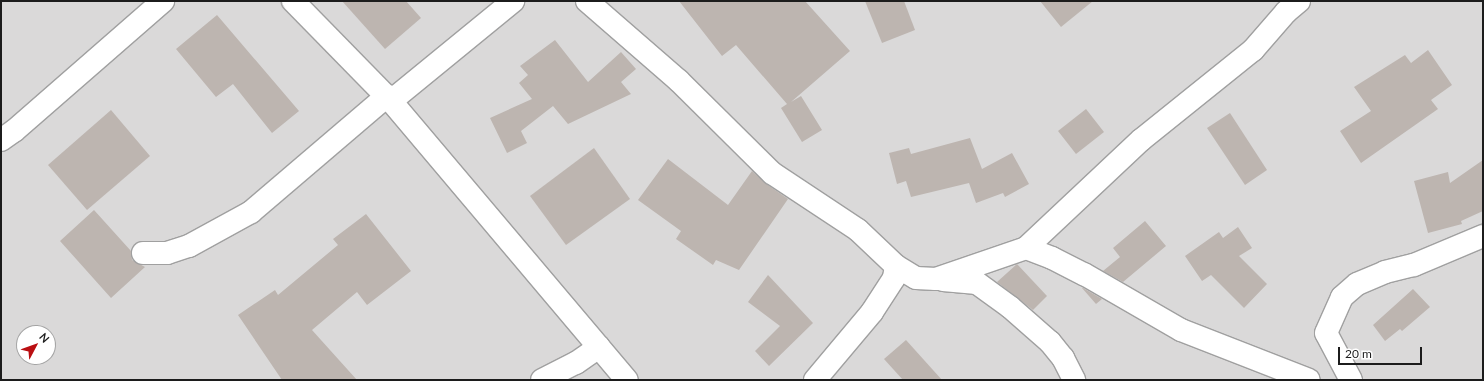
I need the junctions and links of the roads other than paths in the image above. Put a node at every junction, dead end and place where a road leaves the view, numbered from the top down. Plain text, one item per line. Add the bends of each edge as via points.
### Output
1 (163, 1) edge
2 (293, 1) edge
3 (512, 1) edge
4 (587, 1) edge
5 (1299, 1) edge
6 (389, 99) junction
7 (1, 140) edge
8 (1483, 236) edge
9 (1026, 248) junction
10 (143, 253) dead end
11 (896, 266) junction
12 (936, 279) junction
13 (600, 347) junction
14 (542, 380) edge
15 (627, 380) edge
16 (815, 380) edge
17 (1074, 380) edge
18 (1309, 380) edge
19 (1351, 380) edge

1 - 7 street
2 - 6 street
3 - 6 street
4 - 11 street via 679,80 772,173 858,230
5 - 9 street via 1253,50 1141,140
6 - 10 street via 251,212 190,246 167,253
6 - 13 street
8 - 19 street via 1414,265 1357,284 1342,297 1326,333
9 - 12 street
9 - 18 street via 1084,274 1181,330
11 - 12 street via 916,278
11 - 16 street via 894,278 872,312
12 - 17 street via 977,283 1050,342 1063,358
13 - 14 street via 576,363
13 - 15 street

